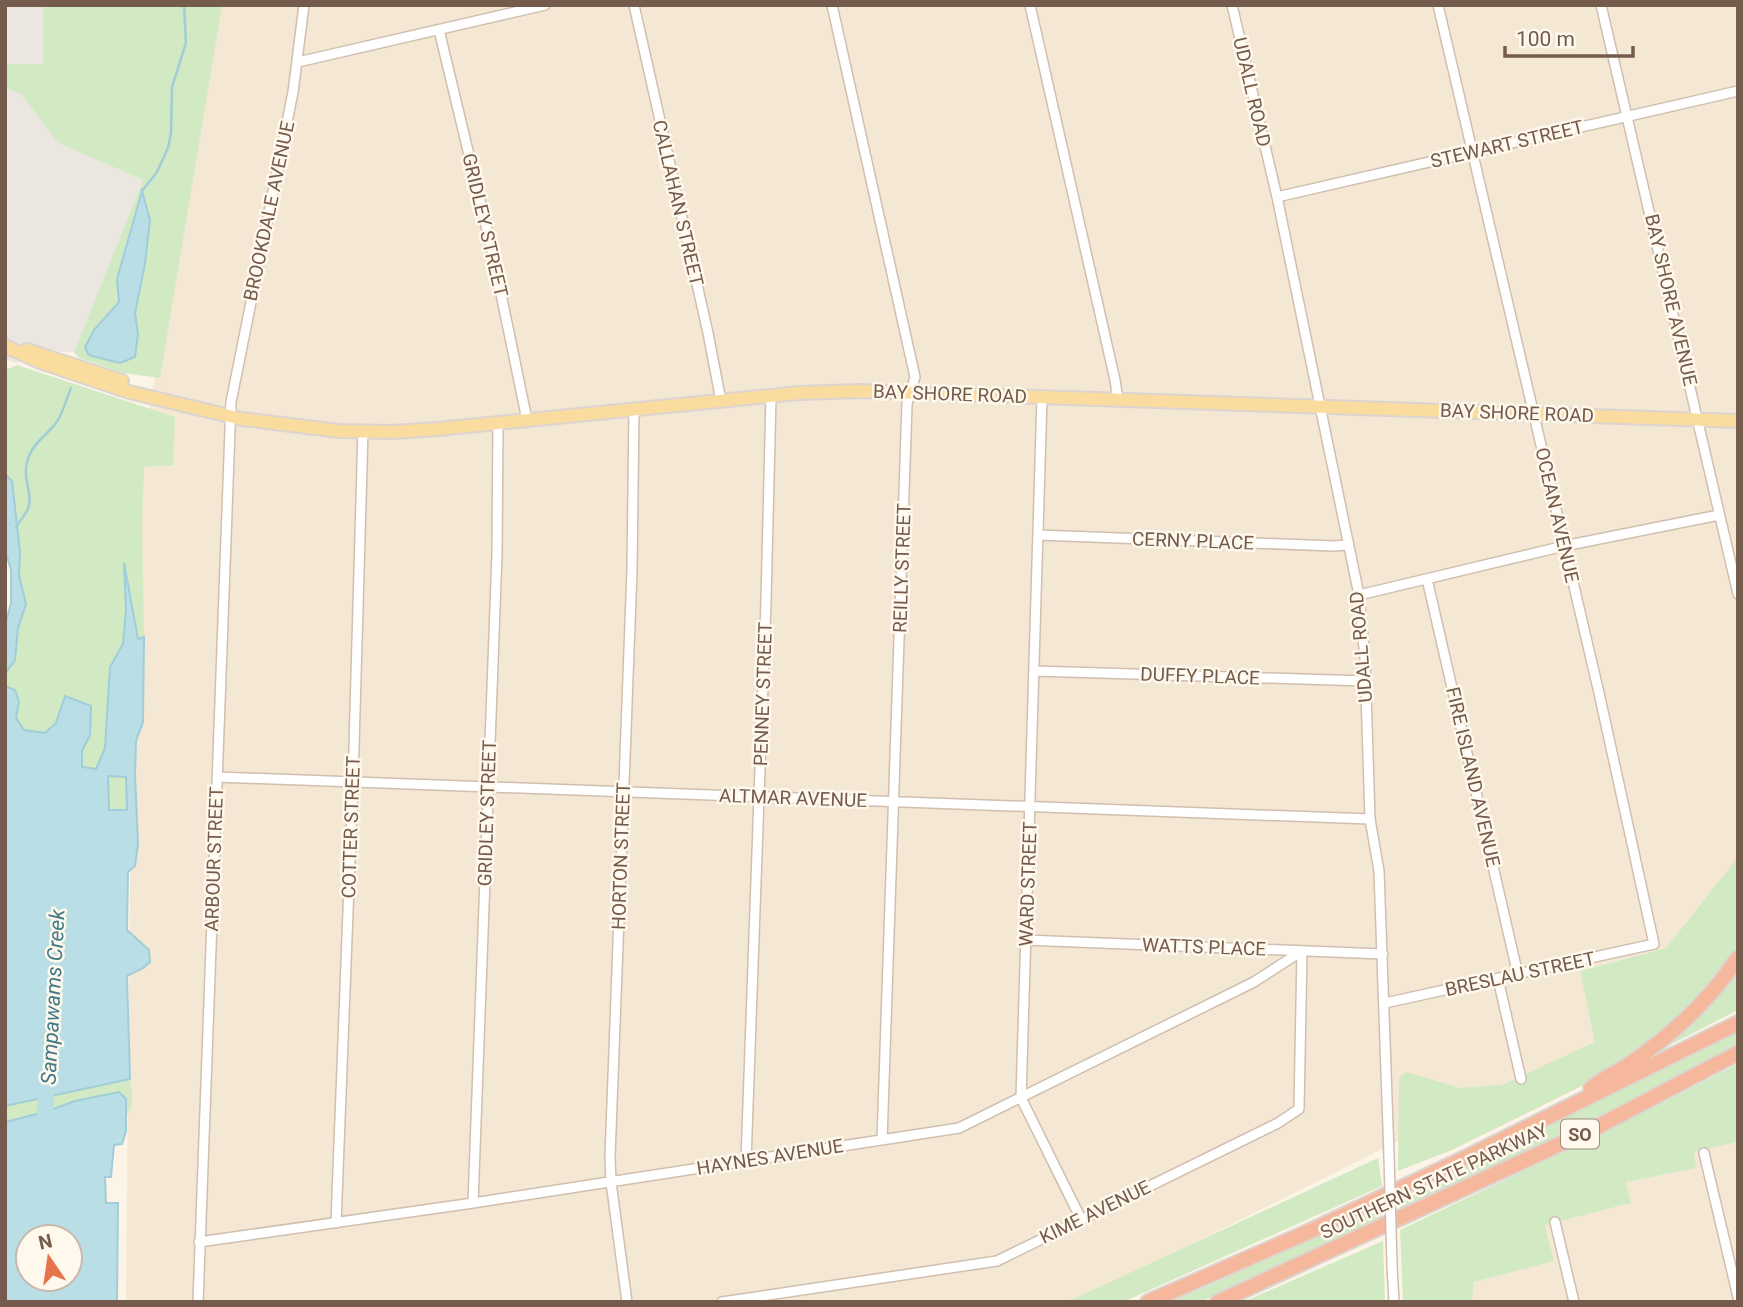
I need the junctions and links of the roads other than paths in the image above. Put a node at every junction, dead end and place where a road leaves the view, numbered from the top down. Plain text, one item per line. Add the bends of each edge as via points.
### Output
1 (304, 5) edge
2 (545, 5) edge
3 (634, 5) edge
4 (832, 5) edge
5 (1030, 5) edge
6 (1232, 5) edge
7 (1438, 5) edge
8 (1601, 5) edge
9 (439, 30) junction
10 (298, 62) junction
11 (1738, 90) edge
12 (1627, 117) junction
13 (1472, 152) junction
14 (1276, 197) junction
15 (5, 345) edge
16 (911, 392) junction
17 (771, 396) junction
18 (1042, 397) junction
19 (1118, 400) junction
20 (721, 401) junction
21 (1320, 406) junction
22 (634, 410) junction
23 (1533, 414) junction
24 (230, 416) junction
25 (527, 420) junction
26 (1698, 420) junction
27 (1738, 421) edge
28 (498, 423) junction
29 (363, 432) junction
30 (1719, 514) junction
31 (1038, 535) junction
32 (1347, 545) junction
33 (1564, 547) junction
34 (1427, 579) junction
35 (1738, 594) edge
36 (1359, 595) junction
37 (1035, 671) junction
38 (1365, 681) junction
39 (217, 777) junction
40 (353, 782) junction
41 (488, 788) junction
42 (624, 793) junction
43 (760, 797) junction
44 (894, 801) junction
45 (1030, 806) junction
46 (1370, 819) junction
47 (1026, 940) junction
48 (1654, 944) joint
49 (1302, 951) junction
50 (1383, 954) junction
51 (1738, 958) edge
52 (1518, 975) junction
53 (1498, 979) junction
54 (1385, 1003) junction
55 (1738, 1014) edge
56 (1738, 1023) edge
57 (1738, 1053) edge
58 (1630, 1076) junction
59 (1521, 1079) dead end
60 (1021, 1098) junction
61 (1547, 1119) junction
62 (882, 1140) junction
63 (1704, 1153) dead end
64 (746, 1161) junction
65 (611, 1182) junction
66 (473, 1203) junction
67 (1081, 1219) junction
68 (1555, 1222) dead end
69 (336, 1223) junction
70 (199, 1242) junction
71 (1738, 1297) edge
72 (198, 1302) edge
73 (627, 1302) edge
74 (722, 1302) edge
75 (1147, 1302) edge
76 (1218, 1302) edge
77 (1394, 1302) edge
78 (1574, 1302) edge

1 - 10 street, BROOKDALE AVENUE
2 - 9 street
3 - 20 street, CALLAHAN STREET
4 - 16 street, REILLY STREET via 915,373
5 - 19 street
6 - 14 street, UDALL ROAD
7 - 13 street, OCEAN AVENUE
8 - 12 street, BAY SHORE AVENUE
9 - 10 street
9 - 25 street, GRIDLEY STREET
10 - 24 street, BROOKDALE AVENUE
11 - 12 street, STEWART STREET
12 - 13 street, STEWART STREET
12 - 26 street, BAY SHORE AVENUE
13 - 14 street, STEWART STREET
13 - 23 street, OCEAN AVENUE
14 - 21 street, UDALL ROAD
15 - 24 main road, BAY SHORE ROAD via 131,384 168,401
16 - 17 main road, BAY SHORE ROAD
16 - 18 main road, BAY SHORE ROAD
16 - 44 street, REILLY STREET
17 - 20 main road, BAY SHORE ROAD
17 - 43 street, PENNEY STREET
18 - 19 main road, BAY SHORE ROAD
18 - 31 street, WARD STREET
19 - 21 main road, BAY SHORE ROAD
20 - 22 main road, BAY SHORE ROAD
21 - 23 main road, BAY SHORE ROAD
21 - 32 street, UDALL ROAD
22 - 25 main road, BAY SHORE ROAD
22 - 42 street, HORTON STREET
23 - 26 main road, BAY SHORE ROAD
23 - 33 street, OCEAN AVENUE
24 - 29 main road, BAY SHORE ROAD
24 - 39 street, ARBOUR STREET
25 - 28 main road, BAY SHORE ROAD
26 - 27 main road, BAY SHORE ROAD
26 - 30 street, BAY SHORE AVENUE
28 - 29 main road, BAY SHORE ROAD
28 - 41 street, GRIDLEY STREET
29 - 40 street, COTTER STREET
30 - 33 street
30 - 35 street, BAY SHORE AVENUE
31 - 32 street, CERNY PLACE
31 - 37 street, WARD STREET
32 - 36 street, UDALL ROAD
33 - 34 street
33 - 48 street, OCEAN AVENUE
34 - 36 street
34 - 52 street, FIRE ISLAND AVENUE
36 - 38 street, UDALL ROAD
37 - 38 street, DUFFY PLACE
37 - 45 street, WARD STREET
38 - 46 street, UDALL ROAD
39 - 40 street, ALTMAR AVENUE
39 - 70 street, ARBOUR STREET
40 - 41 street, ALTMAR AVENUE
40 - 69 street, COTTER STREET
41 - 42 street, ALTMAR AVENUE
41 - 66 street, GRIDLEY STREET
42 - 43 street, ALTMAR AVENUE
42 - 65 street, HORTON STREET
43 - 44 street, ALTMAR AVENUE
43 - 64 street, PENNEY STREET
44 - 45 street, ALTMAR AVENUE
44 - 62 street, REILLY STREET
45 - 46 street, ALTMAR AVENUE
45 - 47 street, WARD STREET
46 - 50 street, UDALL ROAD via 1379,871
47 - 49 street, WATTS PLACE
47 - 60 street, WARD STREET
48 - 52 street, BRESLAU STREET
49 - 50 street, WATTS PLACE
49 - 60 street, HAYNES AVENUE via 1254,982
49 - 67 street, KIME AVENUE via 1299,1110
50 - 54 street, UDALL ROAD
51 - 61 highway via 1707,998 1670,1034
52 - 53 street, BRESLAU STREET
53 - 54 street, BRESLAU STREET
53 - 59 street
54 - 77 street, UDALL ROAD, bridge
55 - 58 highway, SOUTHERN STATE PARKWAY / SO
56 - 58 highway, SOUTHERN STATE PARKWAY / SO
57 - 76 highway, SOUTHERN STATE PARKWAY / SO via 1597,1127
58 - 61 highway, SOUTHERN STATE PARKWAY / SO
60 - 62 street, HAYNES AVENUE via 959,1128
60 - 67 street, WARD STREET
61 - 75 highway, SOUTHERN STATE PARKWAY / SO
62 - 64 street, HAYNES AVENUE
63 - 71 street
64 - 65 street, HAYNES AVENUE
65 - 66 street, HAYNES AVENUE
65 - 73 street, HORTON STREET
66 - 69 street, HAYNES AVENUE
67 - 74 street, KIME AVENUE via 997,1261
68 - 78 street
69 - 70 street, HAYNES AVENUE
70 - 72 street, ARBOUR STREET

